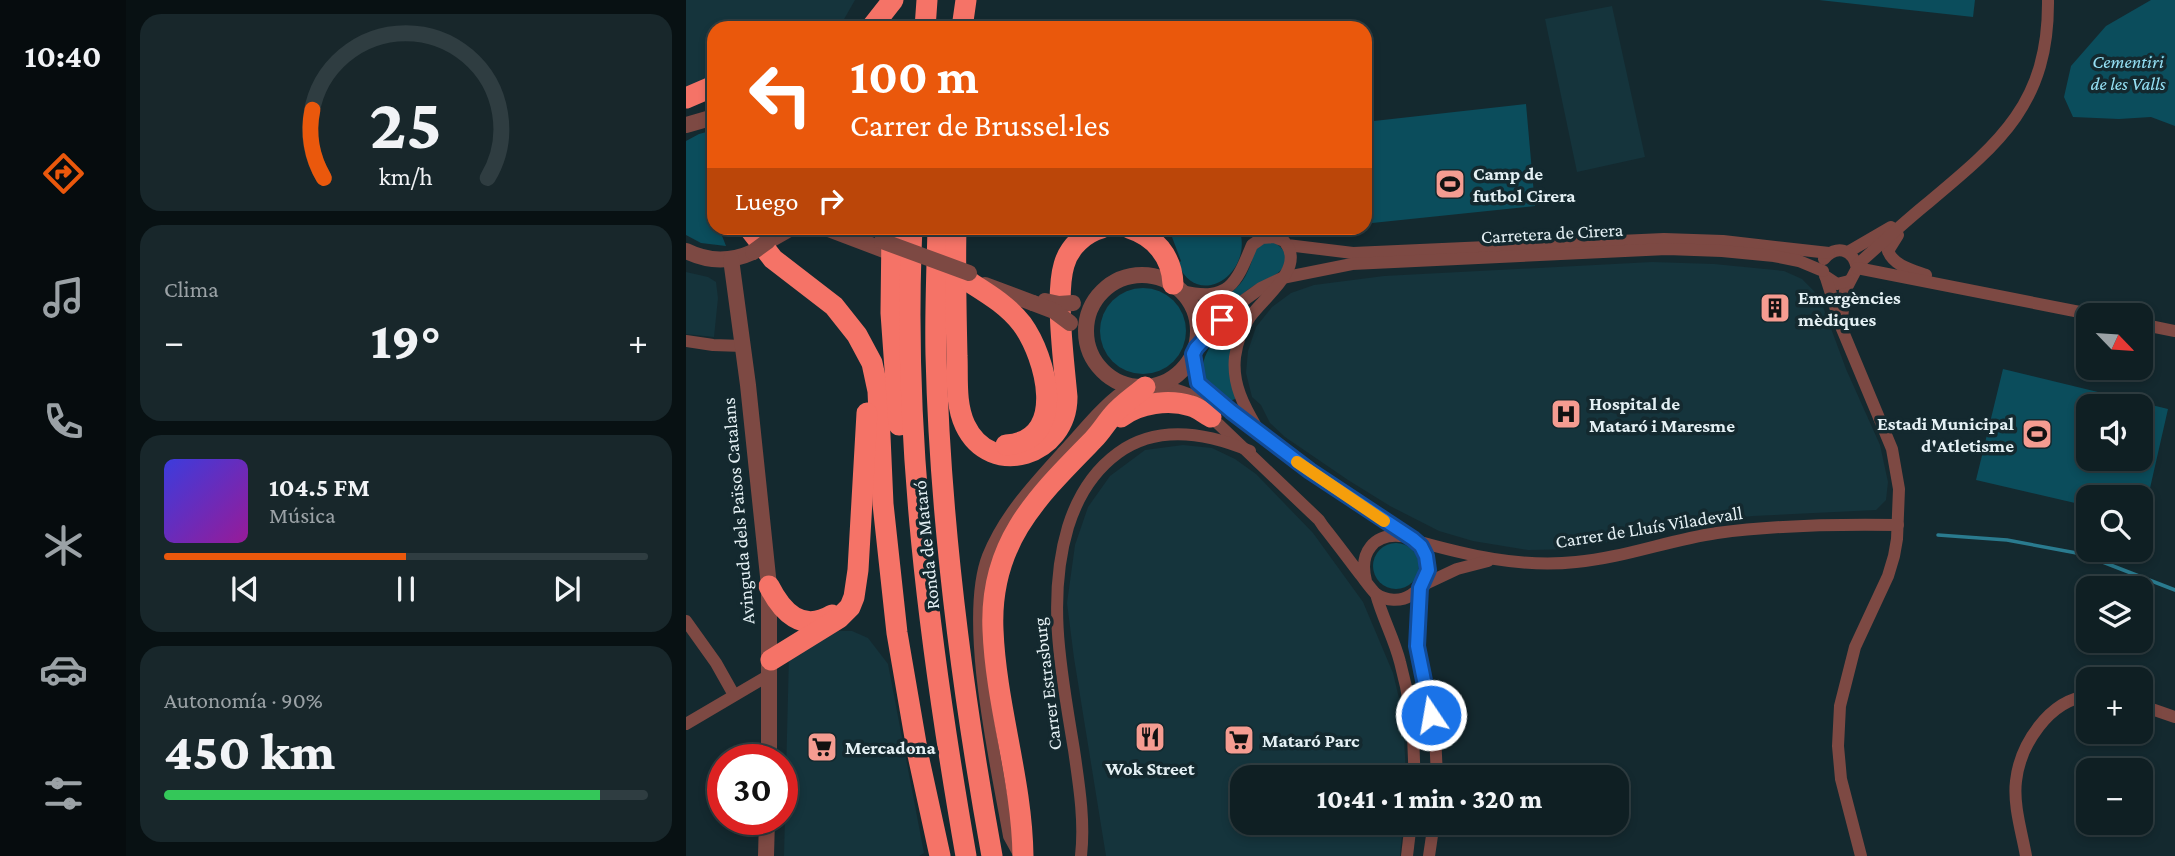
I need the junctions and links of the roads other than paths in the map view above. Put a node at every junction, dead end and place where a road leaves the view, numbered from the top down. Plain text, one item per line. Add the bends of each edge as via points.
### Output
1 (893, 0) edge
2 (927, 0) edge
3 (954, 0) edge
4 (966, 0) edge
5 (2048, 0) edge
6 (876, 21) edge
7 (926, 21) edge
8 (952, 21) edge
9 (963, 21) edge
10 (707, 89) edge
11 (686, 98) edge
12 (707, 119) edge
13 (686, 125) edge
14 (1913, 215) junction
15 (754, 235) edge
16 (861, 235) edge
17 (912, 235) edge
18 (938, 235) edge
19 (1090, 235) edge
20 (1144, 235) edge
21 (773, 236) edge
22 (956, 236) edge
23 (886, 240) edge
24 (1287, 245) junction
25 (1848, 252) junction
26 (687, 253) edge
27 (1829, 253) junction
28 (731, 260) junction
29 (1857, 266) junction
30 (1825, 275) junction
31 (1126, 276) junction
32 (1282, 278) junction
33 (968, 279) junction
34 (1849, 281) junction
35 (1178, 287) junction
36 (1957, 287) junction
37 (1032, 300) junction
38 (2076, 311) edge
39 (2153, 327) edge
40 (1842, 329) junction
41 (2175, 331) edge
42 (686, 341) edge
43 (743, 346) junction
44 (864, 349) junction
45 (1194, 351) junction
46 (1104, 373) junction
47 (1144, 386) junction
48 (1211, 416) junction
49 (1102, 431) junction
50 (1262, 435) junction
51 (1250, 451) junction
52 (1898, 525) junction
53 (860, 538) junction
54 (1410, 538) junction
55 (1491, 560) junction
56 (1366, 581) junction
57 (769, 586) junction
58 (1422, 587) junction
59 (1376, 594) junction
60 (686, 621) edge
61 (771, 667) junction
62 (734, 695) junction
63 (2076, 699) edge
64 (2153, 709) edge
65 (2175, 717) edge
66 (686, 724) edge
67 (769, 744) edge
68 (1415, 765) edge
69 (1436, 765) edge
70 (953, 781) junction
71 (767, 835) edge
72 (1409, 835) edge
73 (1432, 835) edge
74 (766, 856) edge
75 (940, 856) edge
76 (966, 856) edge
77 (992, 856) edge
78 (1022, 856) edge
79 (1081, 856) edge
80 (1407, 856) edge
81 (1429, 856) edge
82 (1861, 856) edge
83 (2026, 856) edge

1 - 6 highway
2 - 7 highway
3 - 8 highway
4 - 9 highway
5 - 14 street via 2045,44 2023,107 1985,154
10 - 11 highway
12 - 13 street
14 - 25 street
14 - 29 street
14 - 36 street via 1891,245 1890,257
15 - 44 highway via 773,259 834,306
16 - 23 street
17 - 70 highway, Ronda de Mataró via 914,451 933,647
18 - 77 highway, Ronda de Mataró via 936,354 942,484 960,659
19 - 22 highway via 1077,242 1061,276 1065,416 1051,440 1036,451 1019,455 986,448 973,438 962,416
20 - 35 highway via 1162,250
21 - 28 street, bridge via 753,252
22 - 33 highway via 970,417 987,439 1014,444 1034,434 1045,417 1044,373 1030,336 1016,317
23 - 33 street
23 - 70 highway via 922,654 938,744
24 - 27 street, Carretera de Cirera via 1375,252 1664,239
24 - 32 street via 1290,264
24 - 35 street, Carretera de Cirera via 1274,237 1262,238 1252,245 1244,267 1226,288 1215,293 1199,295
25 - 27 street
25 - 29 street
26 - 28 street
27 - 30 street via 1822,263
28 - 43 street, Avinguda dels Països Catalans
29 - 34 street
29 - 36 street
30 - 32 street, Carretera de Cirera via 1799,261 1774,256 1667,249 1352,264
30 - 34 street via 1837,284
30 - 40 street
31 - 35 street via 1150,275
31 - 37 street, bridge via 1113,278 1073,303
31 - 46 street via 1104,289 1087,318 1087,343
32 - 45 street, Carretera de Cirera via 1245,298
32 - 50 street via 1249,318 1235,359 1238,391
33 - 37 street
34 - 40 street
35 - 45 street via 1197,317
36 - 38 street
37 - 46 street, bridge via 1070,323 1092,367
39 - 41 street
40 - 52 street via 1892,449 1899,489
42 - 43 street
43 - 57 street, Avinguda dels Països Catalans
44 - 53 highway via 868,394
44 - 75 highway via 872,363 877,391 897,633
45 - 47 street via 1182,370
45 - 50 street via 1198,383
46 - 47 street via 1116,381
47 - 48 street via 1184,391
47 - 49 highway
47 - 78 street via 1115,398 1035,481 987,558 979,620 985,695 1009,836
48 - 49 highway via 1188,405 1158,403 1128,412
48 - 51 street
49 - 78 highway via 1024,516 1010,540 995,595 995,651 1018,793
50 - 54 street
51 - 56 street via 1319,520
51 - 79 street, Carrer Estrasburg via 1207,436 1166,434 1145,439 1103,466 1081,494 1065,537 1057,601 1082,812
52 - 55 street, Carrer de Lluís Viladevall via 1717,533 1575,562
52 - 82 street via 1888,576 1855,647 1840,706 1841,779
53 - 57 highway via 853,548 848,599 827,618 796,618 782,608
53 - 61 highway via 850,607
54 - 55 street, Carrer de Lluís Viladevall
54 - 56 street via 1388,535 1367,550
54 - 58 street via 1426,556 1428,570
55 - 58 street, Carrer de Lluís Viladevall via 1457,569
56 - 59 street
57 - 61 street, Avinguda dels Països Catalans
58 - 59 street via 1398,600
58 - 69 street via 1417,646 1435,734
59 - 68 street via 1405,682
60 - 62 street
61 - 62 street
61 - 67 street, Avinguda dels Països Catalans
62 - 66 street
63 - 83 street via 2052,713 2023,755 2016,783
64 - 65 street
70 - 76 highway, Ronda de Mataró
71 - 74 street
72 - 80 street
73 - 81 street

